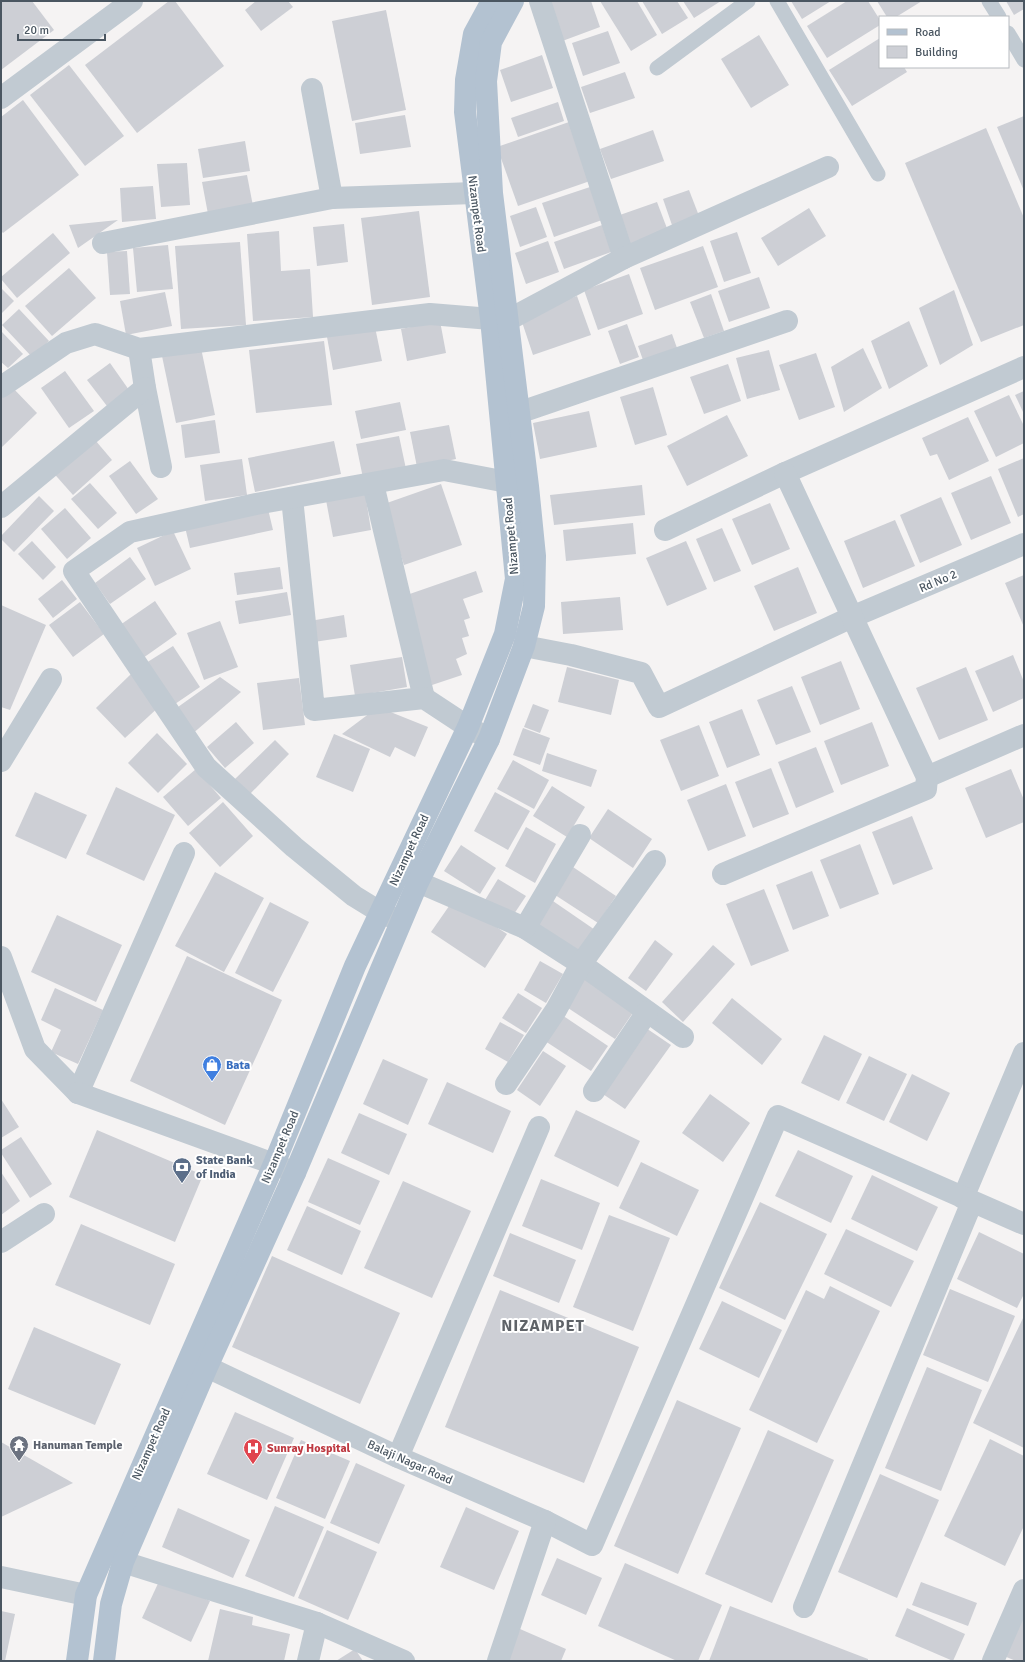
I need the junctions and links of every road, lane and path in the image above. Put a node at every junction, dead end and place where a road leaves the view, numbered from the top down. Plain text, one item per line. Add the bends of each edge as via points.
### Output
1 (132, 1) edge
2 (492, 1) edge
3 (513, 1) edge
4 (540, 1) edge
5 (748, 1) edge
6 (777, 1) edge
7 (989, 1) edge
8 (998, 16) edge
9 (1009, 35) edge
10 (482, 38) junction
11 (1024, 60) edge
12 (657, 68) dead end
13 (312, 89) dead end
14 (1, 98) edge
15 (828, 167) dead end
16 (878, 174) dead end
17 (474, 193) junction
18 (332, 198) junction
19 (103, 243) dead end
20 (624, 258) junction
21 (500, 319) junction
22 (787, 321) dead end
23 (139, 349) junction
24 (1024, 367) edge
25 (1, 387) edge
26 (145, 388) junction
27 (518, 413) junction
28 (160, 468) dead end
29 (785, 473) junction
30 (507, 482) junction
31 (373, 484) junction
32 (292, 498) junction
33 (1, 507) edge
34 (665, 530) dead end
35 (1024, 544) edge
36 (852, 617) junction
37 (524, 646) junction
38 (51, 679) dead end
39 (424, 698) junction
40 (468, 727) junction
41 (1024, 735) edge
42 (489, 739) junction
43 (1, 761) edge
44 (927, 777) junction
45 (580, 835) dead end
46 (184, 853) dead end
47 (655, 861) dead end
48 (723, 874) dead end
49 (418, 882) junction
50 (380, 912) junction
51 (401, 922) junction
52 (525, 928) junction
53 (1, 957) edge
54 (581, 964) junction
55 (647, 1012) junction
56 (683, 1037) dead end
57 (1024, 1053) edge
58 (506, 1084) dead end
59 (594, 1091) dead end
60 (78, 1093) junction
61 (539, 1127) dead end
62 (274, 1164) junction
63 (295, 1173) junction
64 (968, 1200) junction
65 (44, 1214) dead end
66 (1024, 1224) edge
67 (1, 1242) edge
68 (207, 1367) junction
69 (398, 1457) junction
70 (545, 1521) junction
71 (123, 1562) junction
72 (1, 1577) edge
73 (1024, 1590) edge
74 (86, 1595) junction
75 (804, 1607) dead end
76 (317, 1623) junction
77 (77, 1661) edge
78 (104, 1661) edge
79 (308, 1661) edge
80 (404, 1661) edge
81 (498, 1661) edge
82 (993, 1661) edge

1 - 14 street
2 - 10 main road, Nizampet Road
3 - 10 main road, Nizampet Road
4 - 20 street
5 - 12 lane
6 - 16 lane
7 - 8 lane
9 - 11 lane
10 - 17 main road, Nizampet Road via 466,80 465,112
10 - 21 main road, Nizampet Road
13 - 18 street
15 - 20 street
17 - 18 street
17 - 21 main road, Nizampet Road
18 - 19 street
20 - 21 street
21 - 23 street via 430,314
21 - 27 main road, Nizampet Road
21 - 30 main road, Nizampet Road
22 - 27 street
23 - 25 street via 95,334 66,343
23 - 26 street
24 - 29 street
26 - 28 street
26 - 33 street
27 - 37 main road, Nizampet Road via 534,556 534,606
29 - 34 street
29 - 36 street
30 - 31 street via 444,470
30 - 40 main road, Nizampet Road via 516,579 505,634
31 - 32 street
31 - 39 street
32 - 39 street via 314,710
32 - 50 street via 130,532 74,571 206,767 300,852 354,896
35 - 36 street, Rd No 2
36 - 37 street, Rd No 2 via 659,707 641,673
36 - 44 street
37 - 42 main road, Nizampet Road
38 - 43 street
39 - 40 street
40 - 42 street
40 - 50 main road, Nizampet Road
41 - 44 street
42 - 49 main road, Nizampet Road
44 - 48 street via 926,789
45 - 52 street
46 - 60 street
47 - 54 street
49 - 51 main road, Nizampet Road
49 - 52 street
50 - 51 street
50 - 62 main road, Nizampet Road via 355,966
51 - 63 main road, Nizampet Road
52 - 54 street
53 - 60 street via 35,1049
54 - 55 street
54 - 58 street via 556,1010
55 - 56 street
55 - 59 street
57 - 64 street
60 - 62 street
61 - 69 street
62 - 63 street
62 - 74 main road, Nizampet Road
63 - 68 main road, Nizampet Road
64 - 66 street
64 - 70 street, Balaji Nagar Road via 778,1116 592,1545
64 - 75 street
65 - 67 street
68 - 69 street, Balaji Nagar Road
68 - 71 main road, Nizampet Road
69 - 70 street, Balaji Nagar Road
70 - 81 street
71 - 76 street
71 - 78 main road, Nizampet Road via 111,1604
72 - 74 street
73 - 82 street
74 - 77 main road, Nizampet Road
76 - 79 street
76 - 80 street

